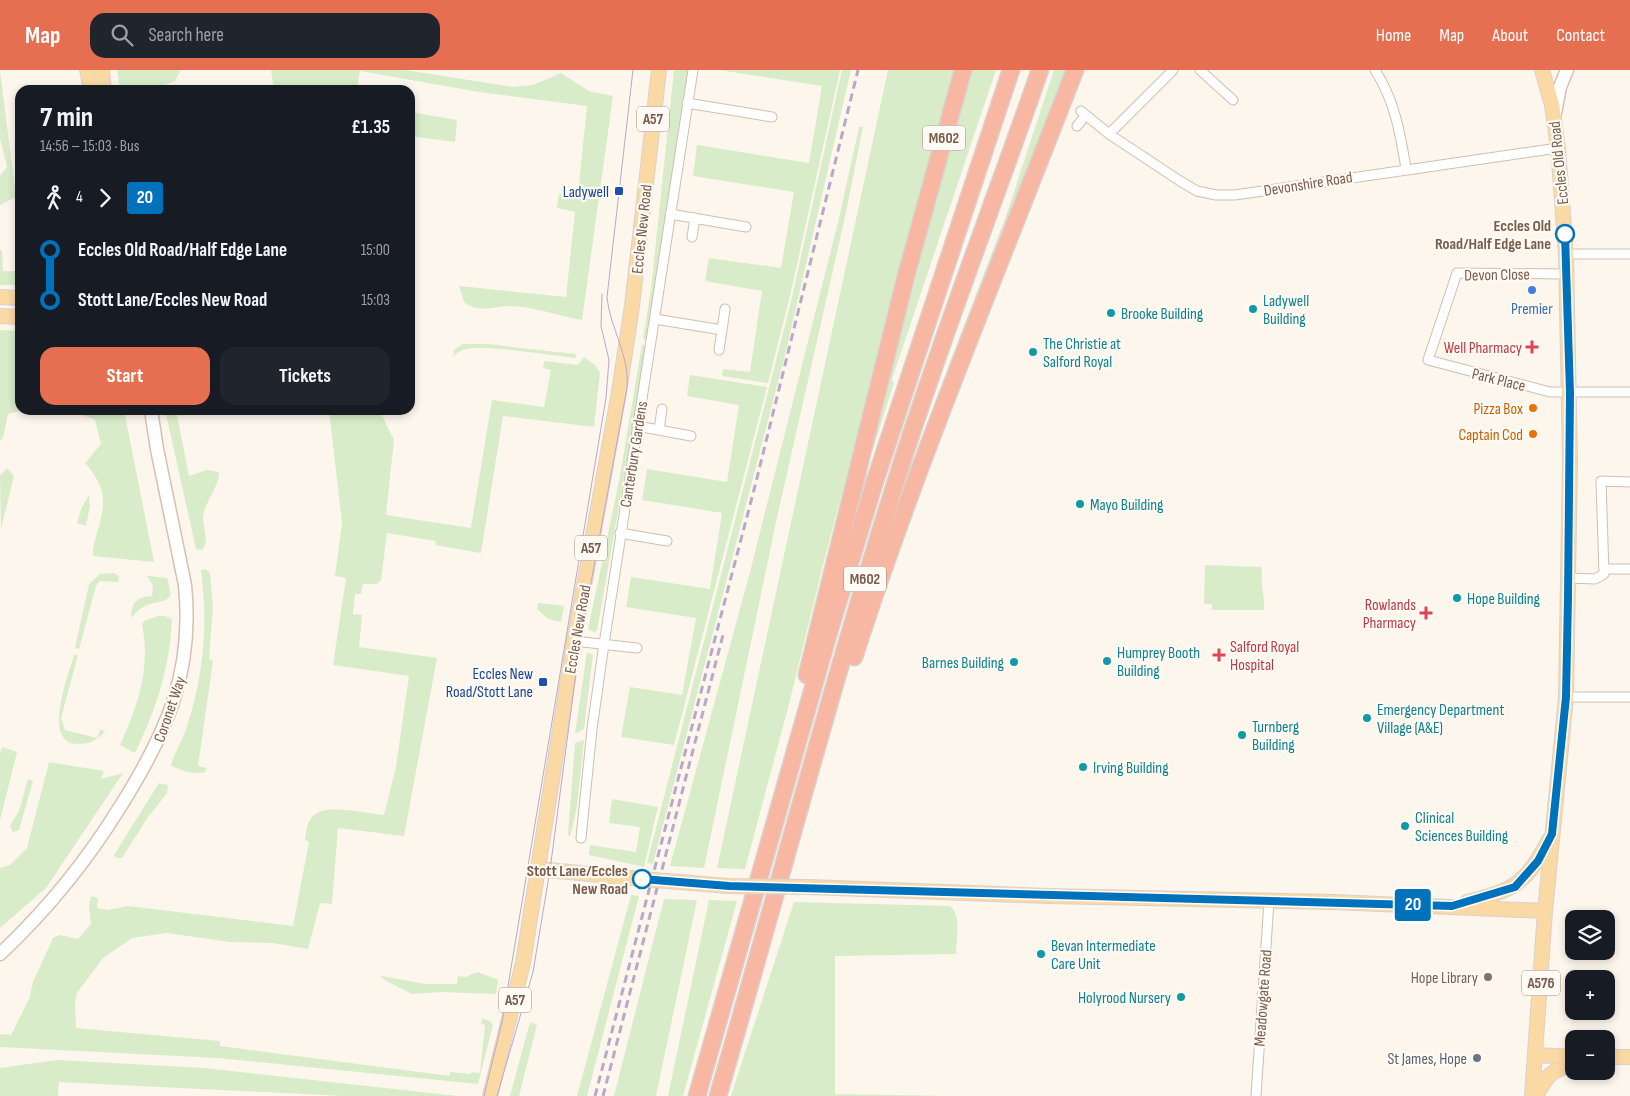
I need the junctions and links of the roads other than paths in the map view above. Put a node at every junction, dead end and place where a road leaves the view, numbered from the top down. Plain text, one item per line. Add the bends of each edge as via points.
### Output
1 (87, 70) edge
2 (102, 70) edge
3 (659, 70) edge
4 (693, 70) edge
5 (963, 70) edge
6 (1011, 70) edge
7 (1040, 70) edge
8 (1075, 70) edge
9 (1173, 70) edge
10 (1200, 70) edge
11 (1375, 70) edge
12 (1542, 70) edge
13 (1567, 70) edge
14 (90, 85) edge
15 (104, 85) edge
16 (1233, 100) dead end
17 (687, 103) junction
18 (772, 117) dead end
19 (1554, 118) junction
20 (1077, 126) dead end
21 (1109, 134) junction
22 (1558, 148) junction
23 (1406, 168) junction
24 (670, 214) junction
25 (695, 218) junction
26 (746, 227) dead end
27 (692, 237) dead end
28 (1566, 254) junction
29 (1630, 254) edge
30 (1567, 274) junction
31 (0, 297) edge
32 (15, 298) edge
33 (725, 309) dead end
34 (0, 316) edge
35 (15, 316) edge
36 (655, 319) junction
37 (722, 330) junction
38 (719, 350) dead end
39 (1428, 360) joint
40 (1630, 392) edge
41 (1570, 393) junction
42 (662, 409) dead end
43 (151, 415) edge
44 (638, 426) junction
45 (659, 430) junction
46 (691, 436) dead end
47 (1630, 482) edge
48 (620, 533) junction
49 (667, 541) dead end
50 (1606, 569) junction
51 (1630, 569) edge
52 (1568, 578) junction
53 (574, 641) junction
54 (604, 644) junction
55 (637, 648) dead end
56 (1566, 697) junction
57 (1630, 697) edge
58 (775, 824) junction
59 (1552, 834) junction
60 (581, 838) dead end
61 (791, 840) junction
62 (538, 869) junction
63 (1269, 901) junction
64 (1452, 906) junction
65 (1545, 911) junction
66 (0, 954) edge
67 (1536, 1055) junction
68 (1565, 1057) edge
69 (1615, 1057) edge
70 (1630, 1057) edge
71 (1565, 1067) edge
72 (490, 1096) edge
73 (697, 1096) edge
74 (718, 1096) edge
75 (1256, 1096) edge
76 (1532, 1096) edge
77 (1536, 1096) edge

1 - 14 main road
2 - 15 main road
3 - 53 main road, Eccles New Road / A57 via 627,345
4 - 17 street, Canterbury Gardens
5 - 58 highway, M602 via 906,276 817,630
6 - 58 highway, M602 via 874,484
7 - 61 highway, M602 via 898,475 861,592
8 - 61 highway, M602 via 877,586
9 - 21 street
10 - 16 street
11 - 23 street via 1398,119
12 - 19 main road, Eccles Old Road / A576
13 - 19 street via 1557,97
17 - 18 street
17 - 24 street, Canterbury Gardens
19 - 22 main road, Eccles Old Road / A576
20 - 21 street, Devonshire Road via 1084,113
21 - 23 street, Devonshire Road via 1180,182 1197,191 1216,195 1234,195
22 - 23 street, Devonshire Road
22 - 28 main road, Eccles Old Road / A576
24 - 25 street
24 - 36 street, Canterbury Gardens
25 - 26 street
25 - 27 street
28 - 29 street
28 - 30 main road, Eccles Old Road / A576
30 - 39 street, Devon Close via 1457,273
30 - 41 main road, Eccles Old Road / A576
31 - 32 main road
33 - 37 street
34 - 35 main road
36 - 37 street
36 - 44 street, Canterbury Gardens
37 - 38 street
39 - 41 street, Park Place via 1550,392
40 - 41 street, Park Place
41 - 52 main road, Eccles Old Road / A576
42 - 45 street
43 - 66 street, Coronet Way via 186,585 186,645 181,673 156,748 104,834 46,908
44 - 45 street
44 - 48 street, Canterbury Gardens
45 - 46 street
47 - 50 street via 1600,481
48 - 49 street
48 - 54 street, Canterbury Gardens
50 - 51 street
50 - 52 street via 1598,578
52 - 56 main road, Eccles Old Road / A576
53 - 54 street
53 - 62 main road, Eccles New Road / A57
54 - 55 street
54 - 60 street, Canterbury Gardens
56 - 57 street
56 - 59 main road, Eccles Old Road / A576
58 - 73 highway, M602
59 - 64 main road via 1538,861 1515,887
59 - 65 main road, Eccles Old Road / A576
61 - 74 highway, M602
62 - 63 main road, bridge via 729,886
62 - 72 main road, Eccles New Road / A57 via 523,963
63 - 64 main road
63 - 75 street, Meadowgate Road
64 - 65 main road
65 - 67 main road, Eccles Old Road / A576
67 - 68 main road
67 - 76 main road, Eccles Old Road / A576
69 - 70 main road
71 - 77 main road via 1554,1070

